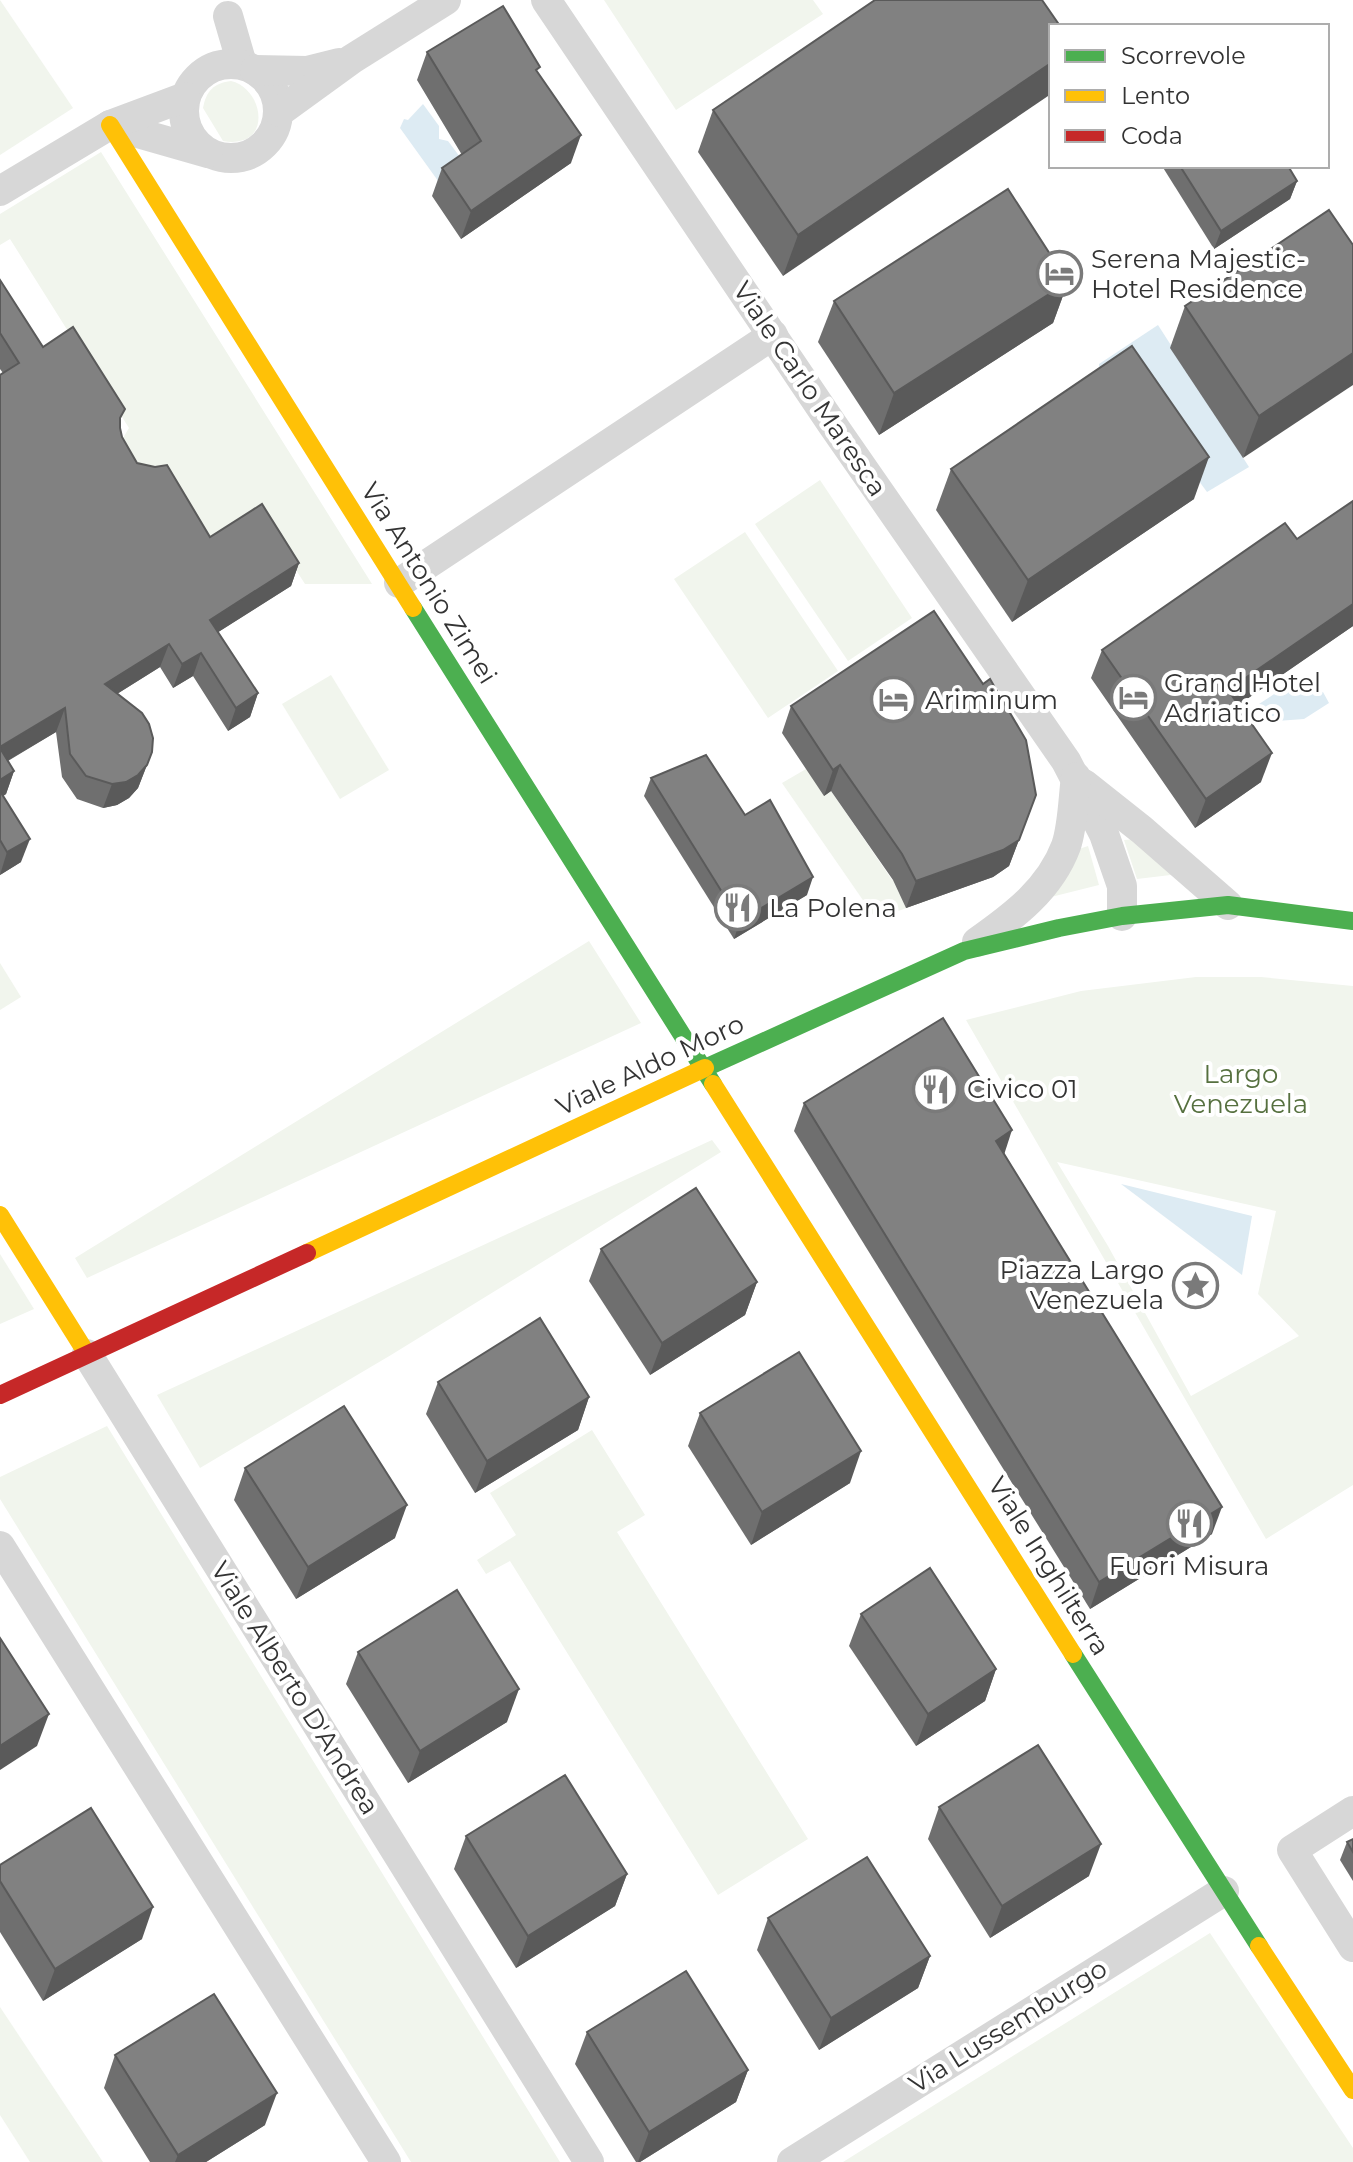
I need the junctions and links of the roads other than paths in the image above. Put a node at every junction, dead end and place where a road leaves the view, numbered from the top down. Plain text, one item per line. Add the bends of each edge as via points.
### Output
1 (446, 0) edge
2 (546, 0) edge
3 (228, 16) dead end
4 (352, 59) junction
5 (249, 67) junction
6 (185, 97) junction
7 (279, 112) junction
8 (110, 125) junction
9 (210, 154) junction
10 (0, 191) edge
11 (773, 335) junction
12 (399, 583) junction
13 (1076, 777) junction
14 (1228, 905) junction
15 (1122, 916) junction
16 (1353, 921) edge
17 (964, 951) junction
18 (702, 1069) junction
19 (0, 1215) edge
20 (87, 1354) junction
21 (0, 1395) edge
22 (5, 1563) edge
23 (1353, 1811) edge
24 (1224, 1891) junction
25 (1353, 1947) edge
26 (1353, 2090) edge
27 (386, 2162) edge
28 (589, 2162) edge
29 (792, 2162) edge

1 - 4 street
2 - 11 street, Viale Carlo Maresca
3 - 5 street
4 - 5 street via 307,71
4 - 7 street
5 - 6 street via 214,66 201,73
5 - 7 street via 273,87
6 - 8 street
6 - 9 street via 185,124
7 - 9 street via 272,134 256,151 226,158
8 - 9 street
8 - 10 street
8 - 12 street, Via Antonio Zimei
11 - 12 street
11 - 13 street, Viale Carlo Maresca
12 - 18 street, Via Antonio Zimei
13 - 14 street, Viale Carlo Maresca
13 - 15 street, Viale Carlo Maresca via 1122,886
13 - 17 street via 1066,845 1049,876 1023,908
14 - 15 street, Viale Aldo Moro
14 - 16 street, Viale Aldo Moro
15 - 17 street, Viale Aldo Moro
17 - 18 street, Viale Aldo Moro
18 - 20 street, Viale Aldo Moro
18 - 24 street, Viale Inghilterra
19 - 20 street, Viale Alberto D'Andrea
20 - 21 street, Viale Aldo Moro
20 - 28 street, Viale Alberto D'Andrea
22 - 27 street
23 - 25 street via 1292,1850
24 - 26 street, Viale Inghilterra
24 - 29 street, Via Lussemburgo

